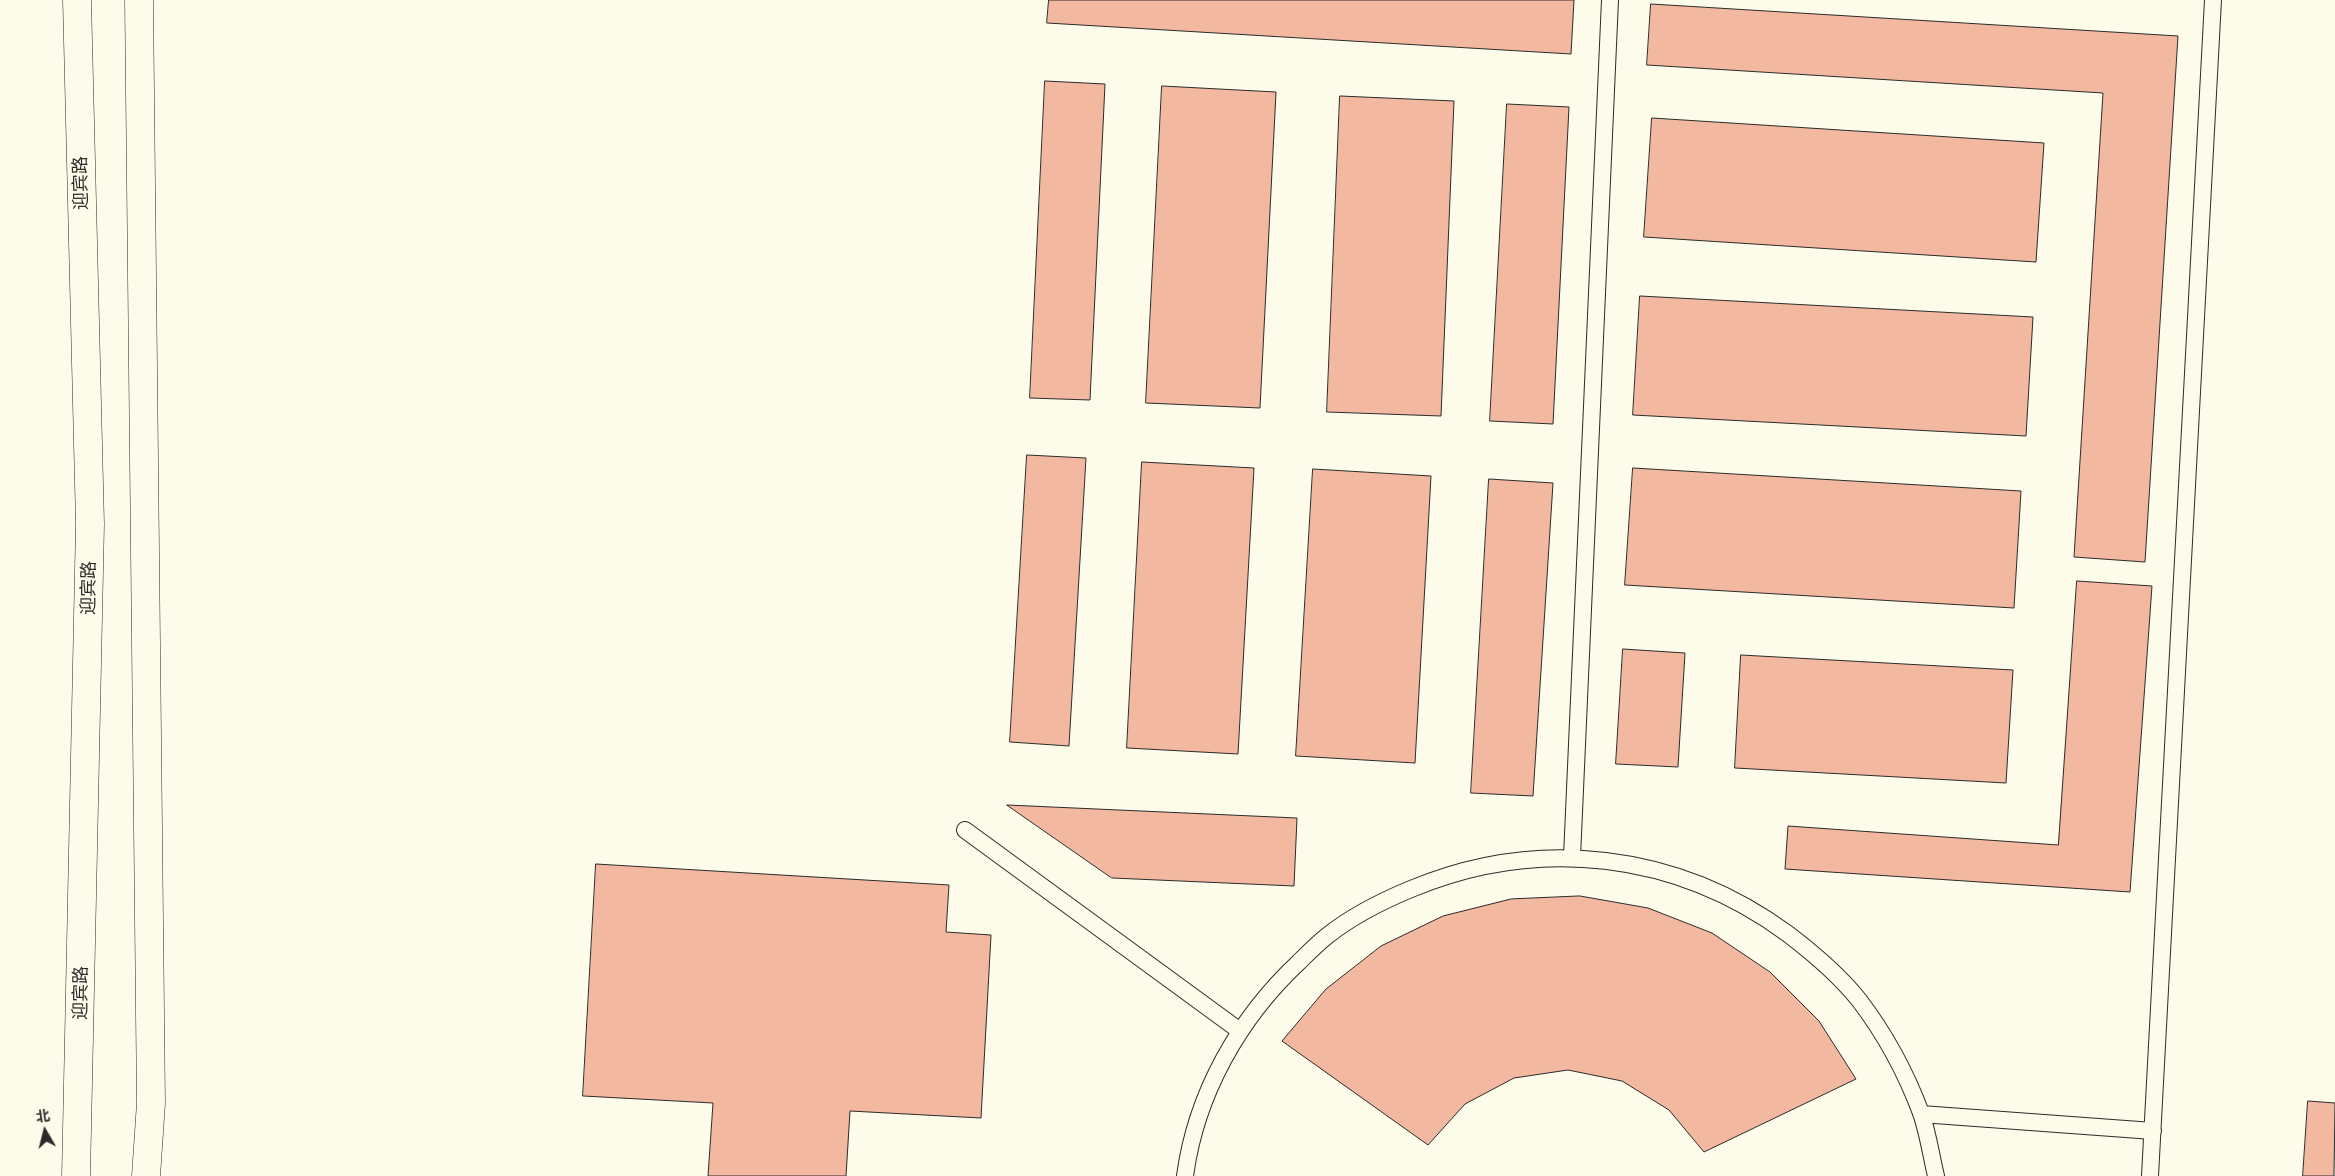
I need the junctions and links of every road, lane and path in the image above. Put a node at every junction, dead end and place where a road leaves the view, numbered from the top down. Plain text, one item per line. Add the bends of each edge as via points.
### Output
1 (77, 0) edge
2 (139, 0) edge
3 (1610, 0) edge
4 (2214, 0) edge
5 (965, 830) dead end
6 (1572, 857) junction
7 (1240, 1031) junction
8 (1921, 1114) junction
9 (2153, 1131) junction
10 (76, 1176) edge
11 (146, 1176) edge
12 (1185, 1176) edge
13 (1936, 1176) edge
14 (2150, 1176) edge

1 - 10 main road, 迎宾路 via 90,524
2 - 11 main road via 151,1103
3 - 6 lane
4 - 9 lane
5 - 7 lane
6 - 7 lane via 1507,860 1443,875 1383,901 1328,935 1280,980
6 - 8 lane via 1637,865 1700,884 1767,918 1812,952 1858,999 1894,1054
7 - 12 lane via 1208,1090 1188,1153
8 - 9 lane
8 - 13 lane
9 - 14 lane

